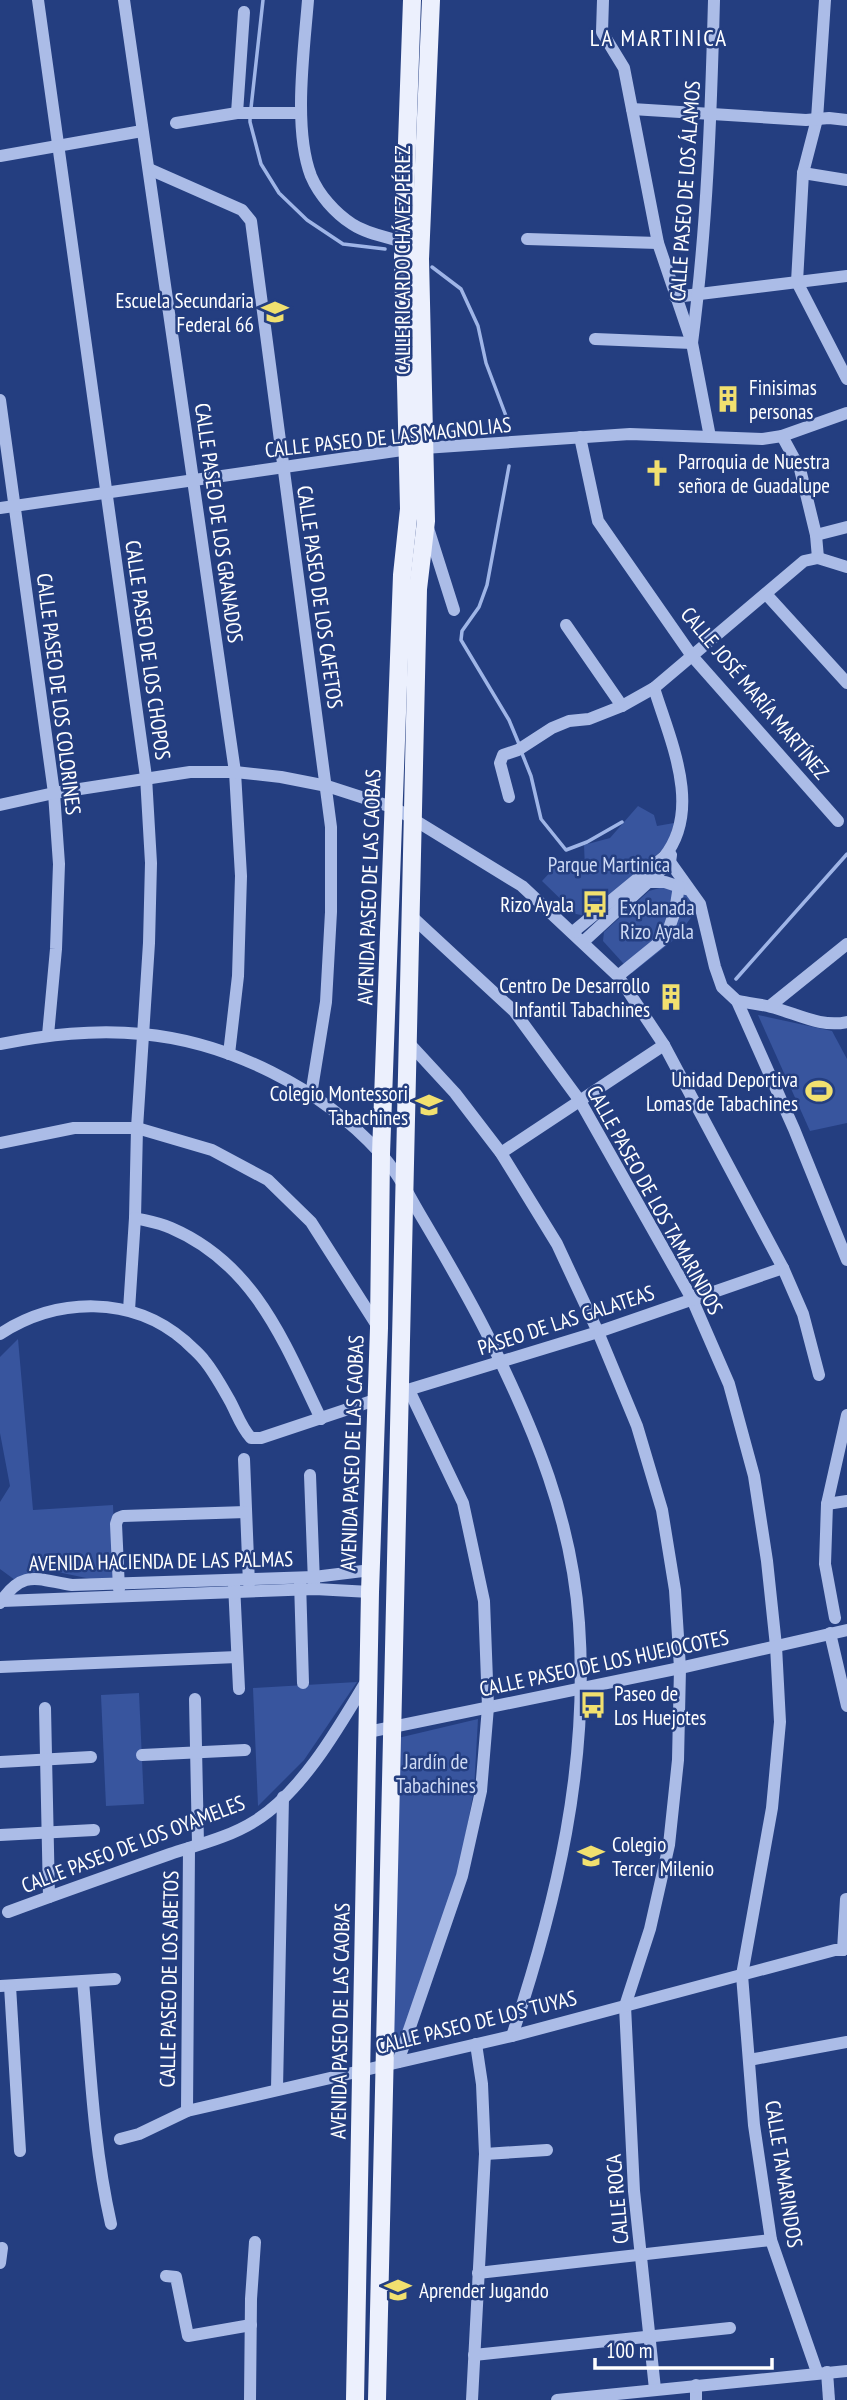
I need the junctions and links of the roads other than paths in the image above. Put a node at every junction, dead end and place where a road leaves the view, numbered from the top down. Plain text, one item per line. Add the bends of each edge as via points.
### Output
1 (38, 0) edge
2 (124, 0) edge
3 (308, 0) edge
4 (412, 0) edge
5 (431, 0) edge
6 (603, 0) edge
7 (714, 0) edge
8 (825, 0) edge
9 (244, 12) dead end
10 (632, 109) junction
11 (240, 113) junction
12 (301, 113) junction
13 (711, 114) junction
14 (817, 119) junction
15 (847, 120) edge
16 (176, 123) dead end
17 (142, 131) junction
18 (58, 145) junction
19 (0, 156) edge
20 (149, 169) junction
21 (803, 173) junction
22 (847, 180) edge
23 (527, 239) dead end
24 (658, 243) junction
25 (409, 253) junction
26 (847, 276) edge
27 (797, 282) junction
28 (698, 294) junction
29 (675, 297) junction
30 (595, 339) dead end
31 (692, 343) junction
32 (847, 379) edge
33 (0, 400) edge
34 (847, 413) edge
35 (580, 436) junction
36 (782, 436) junction
37 (710, 437) junction
38 (417, 449) junction
39 (282, 466) junction
40 (193, 480) junction
41 (106, 492) junction
42 (15, 506) junction
43 (0, 508) edge
44 (408, 509) joint
45 (426, 521) junction
46 (847, 527) edge
47 (816, 535) junction
48 (818, 558) junction
49 (847, 567) edge
50 (766, 594) junction
51 (454, 610) dead end
52 (566, 625) dead end
53 (692, 656) junction
54 (847, 683) edge
55 (654, 688) junction
56 (622, 706) junction
57 (235, 772) junction
58 (146, 777) junction
59 (327, 786) junction
60 (54, 793) junction
61 (509, 797) dead end
62 (0, 805) edge
63 (395, 808) junction
64 (412, 818) junction
65 (838, 821) dead end
66 (668, 855) junction
67 (649, 882) junction
68 (685, 889) junction
69 (410, 915) junction
70 (573, 932) junction
71 (583, 943) junction
72 (847, 944) edge
73 (618, 976) junction
74 (737, 1001) junction
75 (770, 1006) junction
76 (847, 1022) edge
77 (143, 1034) junction
78 (48, 1035) junction
79 (407, 1041) junction
80 (0, 1044) edge
81 (664, 1045) junction
82 (229, 1054) junction
83 (312, 1095) junction
84 (580, 1101) junction
85 (136, 1128) junction
86 (0, 1143) edge
87 (501, 1153) junction
88 (381, 1154) junction
89 (405, 1188) junction
90 (135, 1218) junction
91 (847, 1260) edge
92 (783, 1268) junction
93 (692, 1299) junction
94 (130, 1310) junction
95 (379, 1328) junction
96 (598, 1332) junction
97 (0, 1334) edge
98 (502, 1363) junction
99 (819, 1375) dead end
100 (404, 1391) junction
101 (375, 1400) junction
102 (847, 1416) edge
103 (321, 1419) junction
104 (244, 1459) dead end
105 (310, 1475) dead end
106 (373, 1481) junction
107 (398, 1481) junction
108 (847, 1502) edge
109 (827, 1504) junction
110 (246, 1512) junction
111 (366, 1571) junction
112 (300, 1583) junction
113 (314, 1583) junction
114 (249, 1585) junction
115 (234, 1586) junction
116 (119, 1590) junction
117 (365, 1591) junction
118 (1, 1602) edge
119 (835, 1618) dead end
120 (847, 1630) edge
121 (830, 1633) junction
122 (776, 1646) junction
123 (237, 1657) junction
124 (0, 1667) edge
125 (680, 1668) junction
126 (369, 1676) junction
127 (303, 1683) dead end
128 (582, 1688) junction
129 (239, 1689) dead end
130 (195, 1699) dead end
131 (847, 1706) edge
132 (488, 1707) junction
133 (45, 1708) dead end
134 (394, 1727) junction
135 (368, 1732) junction
136 (245, 1750) dead end
137 (196, 1752) junction
138 (142, 1755) dead end
139 (91, 1757) dead end
140 (46, 1759) junction
141 (0, 1762) edge
142 (283, 1797) junction
143 (94, 1830) dead end
144 (47, 1832) junction
145 (0, 1835) edge
146 (194, 1846) junction
147 (49, 1897) junction
148 (846, 1899) edge
149 (8, 1912) dead end
150 (845, 1951) edge
151 (742, 1975) junction
152 (115, 1979) dead end
153 (83, 1981) junction
154 (5, 1986) edge
155 (625, 2006) junction
156 (512, 2036) junction
157 (847, 2042) edge
158 (476, 2044) junction
159 (749, 2060) junction
160 (391, 2063) junction
161 (362, 2069) junction
162 (277, 2089) junction
163 (187, 2110) junction
164 (120, 2139) dead end
165 (547, 2150) dead end
166 (20, 2151) dead end
167 (485, 2154) junction
168 (111, 2224) dead end
169 (771, 2240) junction
170 (255, 2242) dead end
171 (2, 2248) dead end
172 (641, 2254) junction
173 (0, 2263) edge
174 (478, 2273) junction
175 (166, 2276) dead end
176 (251, 2325) junction
177 (730, 2328) dead end
178 (650, 2337) junction
179 (474, 2356) junction
180 (847, 2371) edge
181 (822, 2372) junction
182 (696, 2385) junction
183 (655, 2389) junction
184 (250, 2400) edge
185 (355, 2400) edge
186 (377, 2400) edge
187 (472, 2400) edge
188 (557, 2400) edge
189 (696, 2400) edge
190 (829, 2400) edge

1 - 18 street, CALLE PASEO DE LOS CHOPOS
2 - 17 street, CALLE PASEO DE LOS GRANADOS
3 - 12 street
4 - 25 main road, CALLE RICARDO CHÁVEZ PÉREZ
5 - 25 main road, CALLE RICARDO CHÁVEZ PÉREZ
6 - 10 street via 602,32 624,68
7 - 13 street, CALLE PASEO DE LOS ÁLAMOS
8 - 14 street
9 - 11 street
10 - 13 street
10 - 24 street
11 - 12 street
11 - 16 street
12 - 25 street via 306,159 322,196 354,226
13 - 14 street
13 - 28 street, CALLE PASEO DE LOS ÁLAMOS
14 - 15 street
14 - 21 street
17 - 18 street
17 - 20 street, CALLE PASEO DE LOS GRANADOS
18 - 19 street
18 - 41 street, CALLE PASEO DE LOS CHOPOS
20 - 39 street, CALLE PASEO DE LOS CAFETOS via 242,210 251,221
20 - 40 street, CALLE PASEO DE LOS GRANADOS
21 - 22 street
21 - 27 street
23 - 24 street
24 - 29 street
25 - 38 main road, CALLE RICARDO CHÁVEZ PÉREZ
26 - 27 street
27 - 28 street
27 - 32 street
28 - 29 street
28 - 31 street, CALLE PASEO DE LOS ÁLAMOS
29 - 31 street
30 - 31 street
31 - 37 street
33 - 42 street, CALLE PASEO DE LOS COLORINES
34 - 36 street, CALLE PASEO DE LAS MAGNOLIAS
35 - 37 street, CALLE PASEO DE LAS MAGNOLIAS
35 - 38 street, CALLE PASEO DE LAS MAGNOLIAS
35 - 53 street, CALLE JOSÉ MARÍA MARTÍNEZ via 598,522
36 - 37 street, CALLE PASEO DE LAS MAGNOLIAS
36 - 47 street via 800,469
38 - 39 street, CALLE PASEO DE LAS MAGNOLIAS
38 - 44 main road, CALLE RICARDO CHÁVEZ PÉREZ
38 - 45 main road, CALLE RICARDO CHÁVEZ PÉREZ
39 - 40 street, CALLE PASEO DE LAS MAGNOLIAS
39 - 59 street, CALLE PASEO DE LOS CAFETOS
40 - 41 street, CALLE PASEO DE LAS MAGNOLIAS
40 - 57 street, CALLE PASEO DE LOS GRANADOS
41 - 42 street, CALLE PASEO DE LAS MAGNOLIAS
41 - 58 street, CALLE PASEO DE LOS CHOPOS
42 - 43 street, CALLE PASEO DE LAS MAGNOLIAS
42 - 60 street, CALLE PASEO DE LOS COLORINES
44 - 63 main road, AVENIDA PASEO DE LAS CAOBAS
45 - 51 street
45 - 64 main road, AVENIDA PASEO DE LAS CAOBAS via 418,589
46 - 47 street
47 - 48 street
48 - 49 street
48 - 50 street via 804,562
50 - 53 street
50 - 54 street
52 - 56 street
53 - 55 street
53 - 65 street, CALLE JOSÉ MARÍA MARTÍNEZ
55 - 56 street
55 - 66 street via 681,775 681,826
56 - 61 street via 589,719 569,721 503,755 500,759
57 - 58 street
57 - 59 street
57 - 82 street, CALLE PASEO DE LOS GRANADOS via 241,876 238,976
58 - 60 street
58 - 77 street, CALLE PASEO DE LOS CHOPOS via 151,863
59 - 63 street
59 - 83 street, CALLE PASEO DE LOS CAFETOS via 331,912 326,1002
60 - 62 street
60 - 78 street, CALLE PASEO DE LOS COLORINES via 58,876
63 - 64 street
63 - 88 main road, AVENIDA PASEO DE LAS CAOBAS
64 - 69 main road, AVENIDA PASEO DE LAS CAOBAS
64 - 70 street via 522,886
66 - 67 street
66 - 68 street
66 - 70 street
67 - 68 street
67 - 71 street
68 - 73 street via 666,937
68 - 74 street via 699,904 722,987
69 - 79 main road, AVENIDA PASEO DE LAS CAOBAS
69 - 84 street, CALLE PASEO DE LOS TAMARINDOS via 514,1011
70 - 71 street
71 - 73 street
72 - 75 street
73 - 81 street
74 - 75 street
74 - 91 street
75 - 76 street via 806,1020
77 - 78 street
77 - 82 street
77 - 85 street, CALLE PASEO DE LOS CHOPOS
78 - 80 street
79 - 87 street
79 - 89 main road, AVENIDA PASEO DE LAS CAOBAS
81 - 84 street
81 - 92 street
82 - 83 street
83 - 88 street
84 - 87 street
84 - 93 street, CALLE PASEO DE LOS TAMARINDOS
85 - 86 street via 74,1128
85 - 90 street, CALLE PASEO DE LOS CHOPOS
85 - 95 street via 212,1150 268,1180 311,1222
87 - 96 street via 558,1244
88 - 89 street
88 - 95 main road, AVENIDA PASEO DE LAS CAOBAS
89 - 98 street
89 - 100 main road, AVENIDA PASEO DE LAS CAOBAS
90 - 94 street, CALLE PASEO DE LOS CHOPOS
90 - 103 street via 171,1227 237,1271 261,1303
92 - 93 street, PASEO DE LAS GALATEAS
92 - 99 street via 803,1314
93 - 96 street, PASEO DE LAS GALATEAS
93 - 122 street, CALLE PASEO DE LOS TAMARINDOS via 729,1384 754,1476
94 - 97 street via 92,1305 58,1308
94 - 103 street via 170,1328 203,1358 251,1438
95 - 101 main road, AVENIDA PASEO DE LAS CAOBAS
96 - 98 street, PASEO DE LAS GALATEAS
96 - 125 street via 637,1426 662,1510 675,1590
98 - 100 street, PASEO DE LAS GALATEAS
98 - 128 street via 554,1488 570,1553
100 - 107 main road, AVENIDA PASEO DE LAS CAOBAS
100 - 132 street via 463,1503 484,1601
101 - 103 street
101 - 106 main road, AVENIDA PASEO DE LAS CAOBAS
102 - 109 street
104 - 110 street
105 - 113 street
106 - 107 main road
106 - 111 main road, AVENIDA PASEO DE LAS CAOBAS
107 - 134 main road, AVENIDA PASEO DE LAS CAOBAS
108 - 109 street
109 - 119 street via 825,1564
110 - 114 street
110 - 116 street via 118,1518
111 - 113 street, AVENIDA HACIENDA DE LAS PALMAS
111 - 117 main road, AVENIDA PASEO DE LAS CAOBAS
112 - 113 street, AVENIDA HACIENDA DE LAS PALMAS
112 - 114 street, AVENIDA HACIENDA DE LAS PALMAS
112 - 127 street
113 - 117 street, AVENIDA HACIENDA DE LAS PALMAS
114 - 115 street, AVENIDA HACIENDA DE LAS PALMAS
115 - 116 street, AVENIDA HACIENDA DE LAS PALMAS
115 - 123 street
116 - 118 street
116 - 118 street, AVENIDA HACIENDA DE LAS PALMAS via 32,1579 13,1587
117 - 126 main road, AVENIDA PASEO DE LAS CAOBAS
120 - 121 street, CALLE PASEO DE LOS HUEJOCOTES
121 - 122 street, CALLE PASEO DE LOS HUEJOCOTES
121 - 131 street
122 - 125 street, CALLE PASEO DE LOS HUEJOCOTES
122 - 151 street, CALLE PASEO DE LOS TAMARINDOS via 780,1722 772,1808
123 - 124 street
123 - 129 street
125 - 128 street, CALLE PASEO DE LOS HUEJOCOTES
125 - 155 street via 678,1760 668,1845 650,1929
126 - 135 main road, AVENIDA PASEO DE LAS CAOBAS
126 - 142 street, CALLE PASEO DE LOS OYAMELES via 331,1740
128 - 132 street, CALLE PASEO DE LOS HUEJOCOTES
128 - 156 street via 568,1829 545,1933
130 - 137 street, CALLE PASEO DE LOS ABETOS
132 - 134 street, CALLE PASEO DE LOS HUEJOCOTES
132 - 160 street via 481,1791 463,1876
133 - 140 street
134 - 135 street, CALLE PASEO DE LOS HUEJOCOTES
134 - 160 main road, AVENIDA PASEO DE LAS CAOBAS
135 - 161 main road, AVENIDA PASEO DE LAS CAOBAS
136 - 137 street
137 - 138 street
137 - 146 street, CALLE PASEO DE LOS ABETOS
139 - 140 street
140 - 141 street
140 - 144 street
142 - 146 street, CALLE PASEO DE LOS OYAMELES via 255,1821
142 - 162 street
143 - 144 street
144 - 145 street
144 - 147 street
146 - 147 street, CALLE PASEO DE LOS OYAMELES
146 - 163 street, CALLE PASEO DE LOS ABETOS
147 - 149 street, CALLE PASEO DE LOS OYAMELES
148 - 150 street
150 - 151 street, CALLE PASEO DE LOS TUYAS
151 - 155 street, CALLE PASEO DE LOS TUYAS
151 - 159 street, CALLE TAMARINDOS
152 - 153 street
153 - 154 street
153 - 168 street via 97,2150
154 - 166 street
155 - 156 street, CALLE PASEO DE LOS TUYAS
155 - 172 street, CALLE ROCA
156 - 158 street, CALLE PASEO DE LOS TUYAS
157 - 159 street
158 - 160 street, CALLE PASEO DE LOS TUYAS
158 - 167 street
159 - 169 street, CALLE TAMARINDOS
160 - 161 street, CALLE PASEO DE LOS TUYAS
160 - 186 main road, AVENIDA PASEO DE LAS CAOBAS
161 - 162 street, CALLE PASEO DE LOS TUYAS
161 - 185 main road, AVENIDA PASEO DE LAS CAOBAS
162 - 163 street, CALLE PASEO DE LOS TUYAS
163 - 164 street, CALLE PASEO DE LOS TUYAS
165 - 167 street
167 - 174 street
169 - 172 street
169 - 181 street, CALLE TAMARINDOS
170 - 176 street
171 - 173 street
172 - 174 street
172 - 178 street, CALLE ROCA
174 - 179 street
175 - 176 street via 176,2277 187,2336
176 - 184 street
177 - 178 street
178 - 179 street
178 - 183 street, CALLE ROCA
179 - 187 street
180 - 181 street
181 - 182 street
181 - 190 street, CALLE TAMARINDOS
182 - 183 street
182 - 189 street
183 - 188 street

